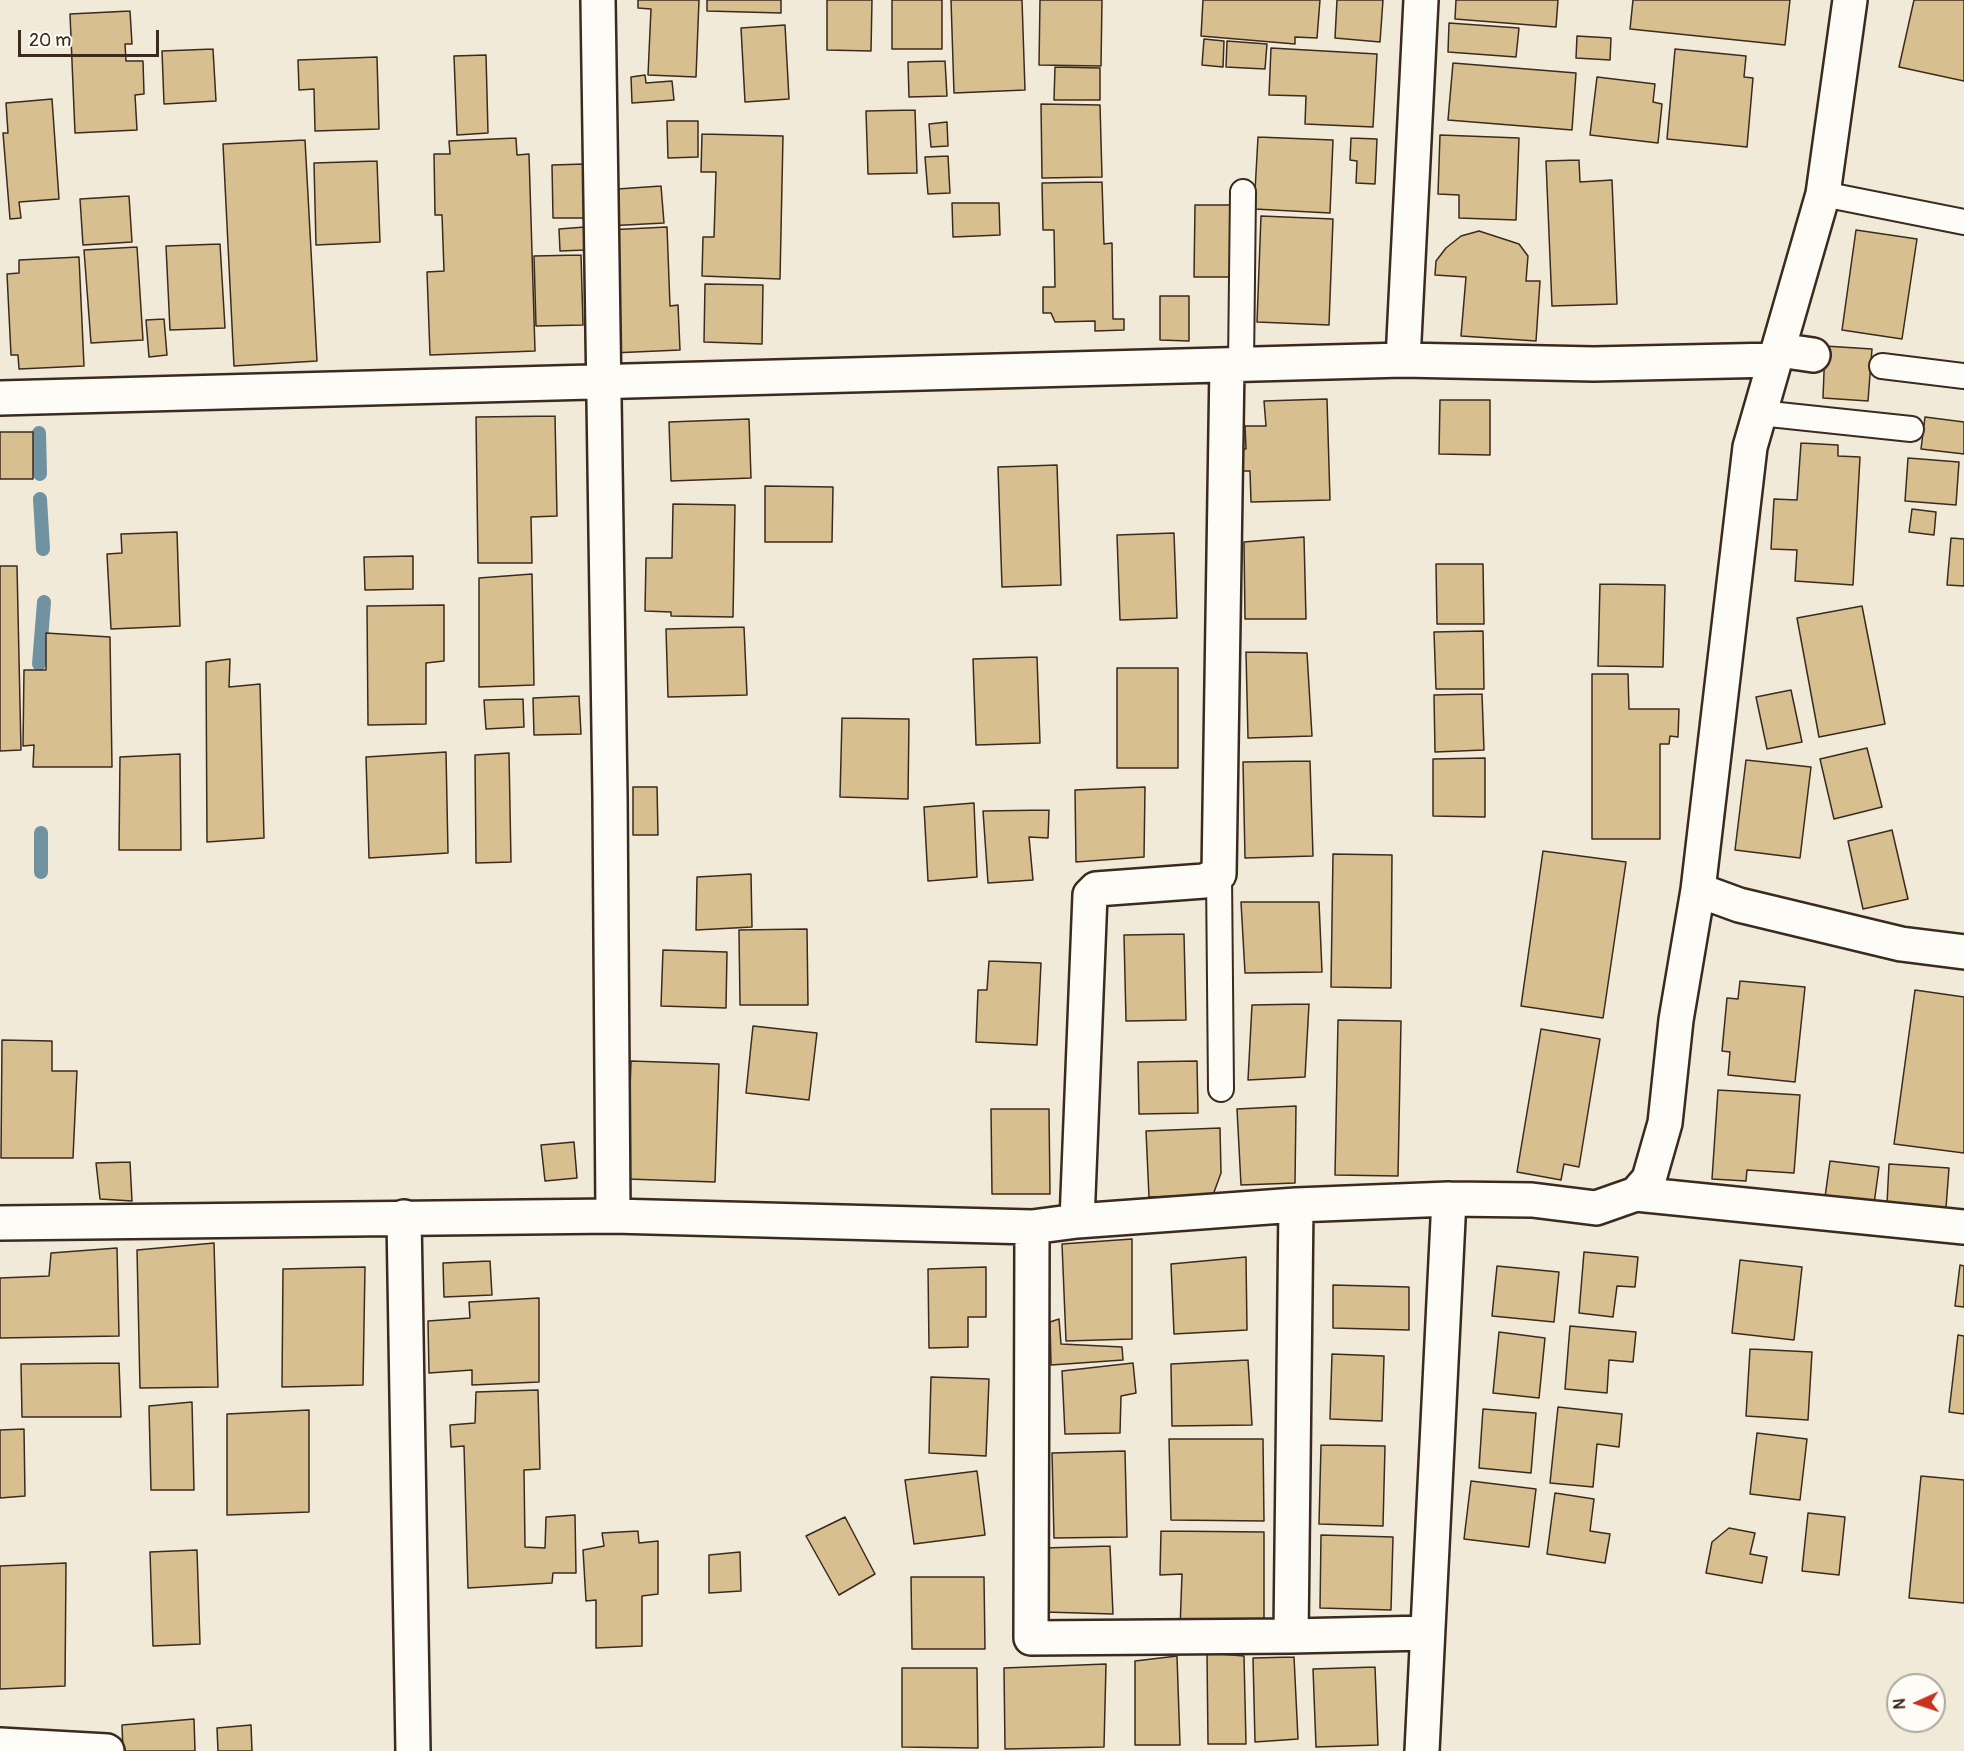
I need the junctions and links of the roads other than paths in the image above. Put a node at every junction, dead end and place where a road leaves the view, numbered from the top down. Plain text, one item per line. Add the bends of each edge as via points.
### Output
1 (598, 0) edge
2 (1420, 0) edge
3 (1850, 0) edge
4 (1243, 192) dead end
5 (1823, 194) junction
6 (1964, 222) edge
7 (1777, 355) junction
8 (1813, 355) dead end
9 (1403, 360) junction
10 (1234, 364) junction
11 (1882, 366) dead end
12 (1964, 376) edge
13 (603, 381) junction
14 (0, 398) edge
15 (1760, 413) junction
16 (1911, 429) dead end
17 (1219, 874) junction
18 (1698, 890) junction
19 (1964, 952) edge
20 (1221, 1089) dead end
21 (1636, 1194) junction
22 (1449, 1199) junction
23 (1296, 1205) junction
24 (613, 1216) junction
25 (404, 1217) junction
26 (1077, 1221) junction
27 (0, 1223) edge
28 (1032, 1227) junction
29 (1964, 1227) edge
30 (1427, 1633) junction
31 (1291, 1636) junction
32 (0, 1745) edge
33 (107, 1751) edge
34 (413, 1751) edge
35 (1422, 1751) edge

1 - 13 street
2 - 9 street
3 - 5 street
4 - 10 lane
5 - 6 lane
5 - 7 street
7 - 8 street
7 - 9 street via 1594,364
7 - 15 street
9 - 10 street
10 - 13 street
10 - 17 street
11 - 12 lane
13 - 14 street
13 - 24 street
15 - 16 lane
15 - 18 street via 1750,447
17 - 20 lane
17 - 26 street via 1204,881 1096,889 1090,895
18 - 19 street via 1739,905 1901,944
18 - 21 street via 1676,1020 1665,1123 1649,1179
21 - 22 street via 1596,1208 1532,1200
21 - 29 street
22 - 23 street
22 - 30 street
23 - 26 street
23 - 31 street
24 - 25 street
24 - 28 street
25 - 27 street
25 - 34 street
26 - 28 street
28 - 31 street via 1031,1638
30 - 31 street
30 - 35 street
32 - 33 street

